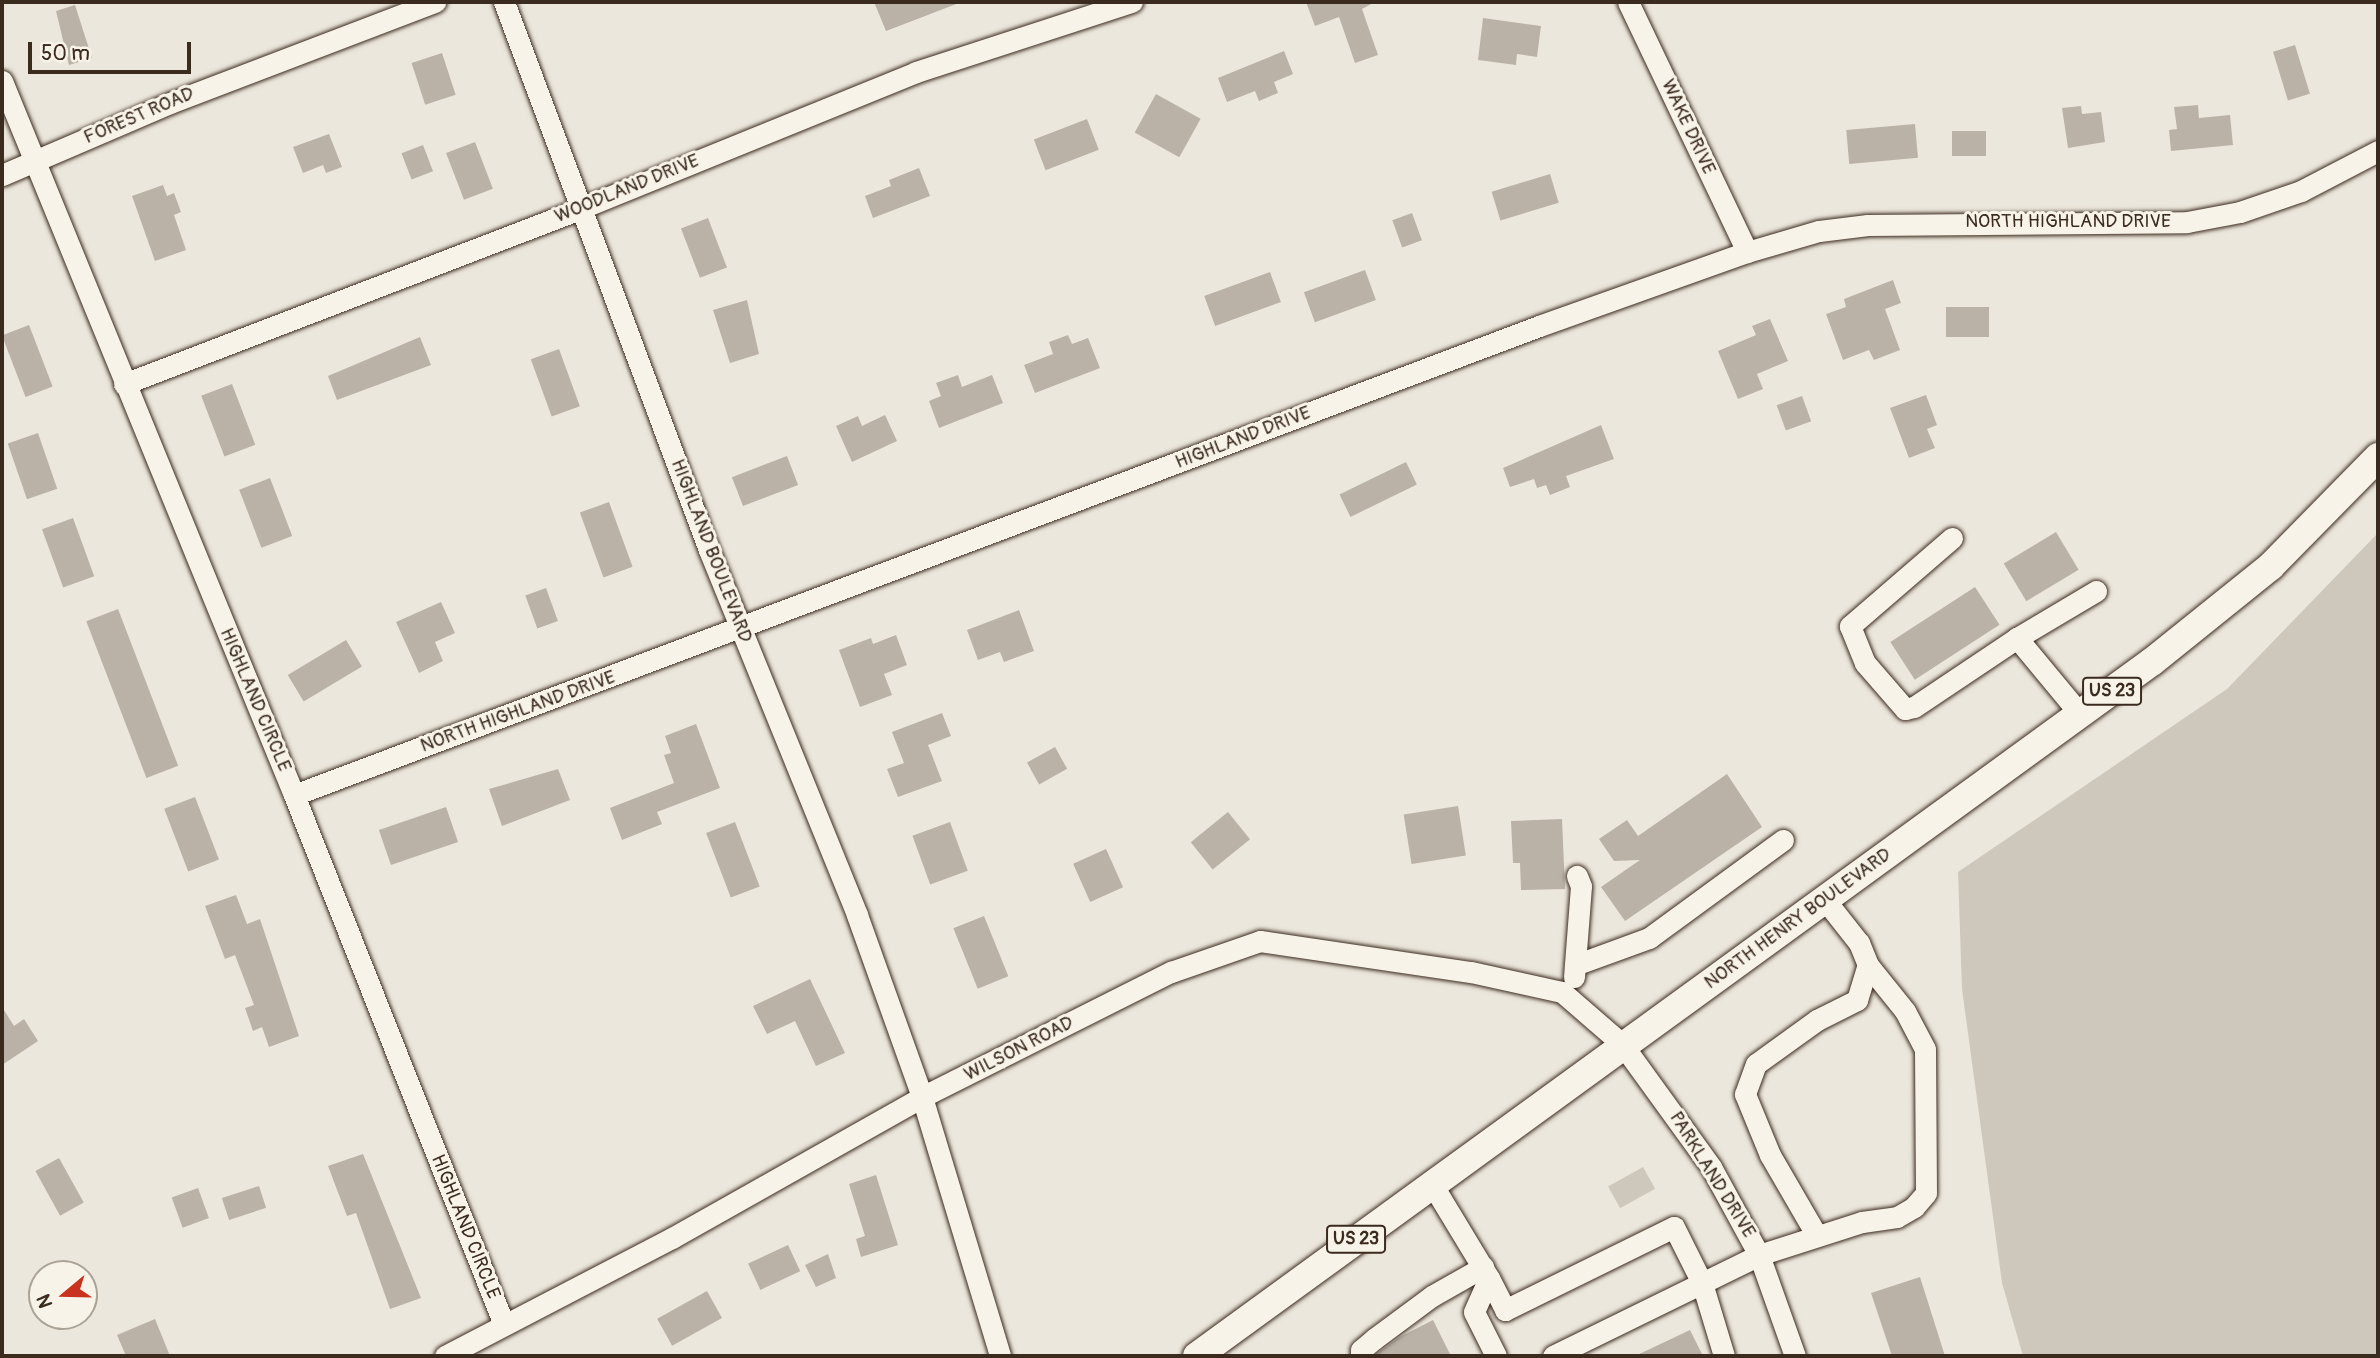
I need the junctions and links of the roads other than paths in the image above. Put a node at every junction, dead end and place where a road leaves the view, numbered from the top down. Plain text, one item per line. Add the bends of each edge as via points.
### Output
1 (435, 2) edge
2 (504, 2) edge
3 (1132, 2) edge
4 (1628, 2) edge
5 (2, 80) edge
6 (2378, 151) edge
7 (34, 161) junction
8 (2, 176) edge
9 (584, 207) junction
10 (1747, 252) junction
11 (124, 384) junction
12 (2378, 457) edge
13 (1952, 538) dead end
14 (2096, 591) dead end
15 (742, 630) junction
16 (2017, 638) junction
17 (2080, 714) junction
18 (294, 795) junction
19 (1783, 840) dead end
20 (1577, 876) dead end
21 (1825, 900) junction
22 (1575, 965) junction
23 (1868, 965) junction
24 (1572, 1000) junction
25 (1622, 1044) junction
26 (922, 1097) junction
27 (1432, 1184) junction
28 (1817, 1236) junction
29 (1759, 1255) junction
30 (1486, 1272) junction
31 (1702, 1283) junction
32 (503, 1322) junction
33 (445, 1356) edge
34 (1000, 1356) edge
35 (1197, 1356) edge
36 (1361, 1356) edge
37 (1496, 1356) edge
38 (1553, 1356) edge
39 (1724, 1356) edge
40 (1795, 1356) edge

1 - 7 street, FOREST ROAD via 170,103
2 - 9 street, HIGHLAND BOULEVARD
3 - 9 street, WOODLAND DRIVE via 916,72
4 - 10 street, WAKE DRIVE
5 - 7 street, HIGHLAND CIRCLE
6 - 10 street, NORTH HIGHLAND DRIVE via 2301,191 2240,212 2188,222 1868,225 1819,231
7 - 8 street, FOREST ROAD
7 - 11 street, HIGHLAND CIRCLE
9 - 11 street, WOODLAND DRIVE
9 - 15 street, HIGHLAND BOULEVARD
10 - 15 street, HIGHLAND DRIVE via 1539,326
11 - 18 street, HIGHLAND CIRCLE
12 - 17 main road, NORTH HENRY BOULEVARD / US 23 via 2271,566
13 - 16 street via 1850,626 1866,663 1905,709
14 - 16 street
15 - 18 street, NORTH HIGHLAND DRIVE
15 - 26 street, HIGHLAND BOULEVARD via 857,915
16 - 17 street
17 - 21 main road, NORTH HENRY BOULEVARD / US 23
18 - 32 street, HIGHLAND CIRCLE
19 - 22 street via 1649,938
20 - 22 street via 1581,887
21 - 23 street via 1858,943
21 - 25 main road, NORTH HENRY BOULEVARD / US 23
22 - 24 street
23 - 28 street via 1857,1000 1817,1020 1756,1064 1745,1094 1770,1155
23 - 28 street via 1906,1011 1925,1049 1926,1193 1897,1217
24 - 25 street, WILSON ROAD
24 - 26 street, WILSON ROAD via 1562,992 1471,972 1260,941 1171,972
25 - 27 main road, NORTH HENRY BOULEVARD / US 23
25 - 29 street, PARKLAND DRIVE via 1711,1167
26 - 32 street, WILSON ROAD via 672,1238
26 - 34 street, HIGHLAND BOULEVARD
27 - 30 street
27 - 35 main road, NORTH HENRY BOULEVARD / US 23
28 - 29 street
29 - 31 street
29 - 40 street, PARKLAND DRIVE
30 - 31 street via 1505,1310 1674,1227
30 - 36 street via 1432,1296 1374,1339
30 - 37 street via 1474,1312
31 - 38 street
31 - 39 street
32 - 33 street, WILSON ROAD

